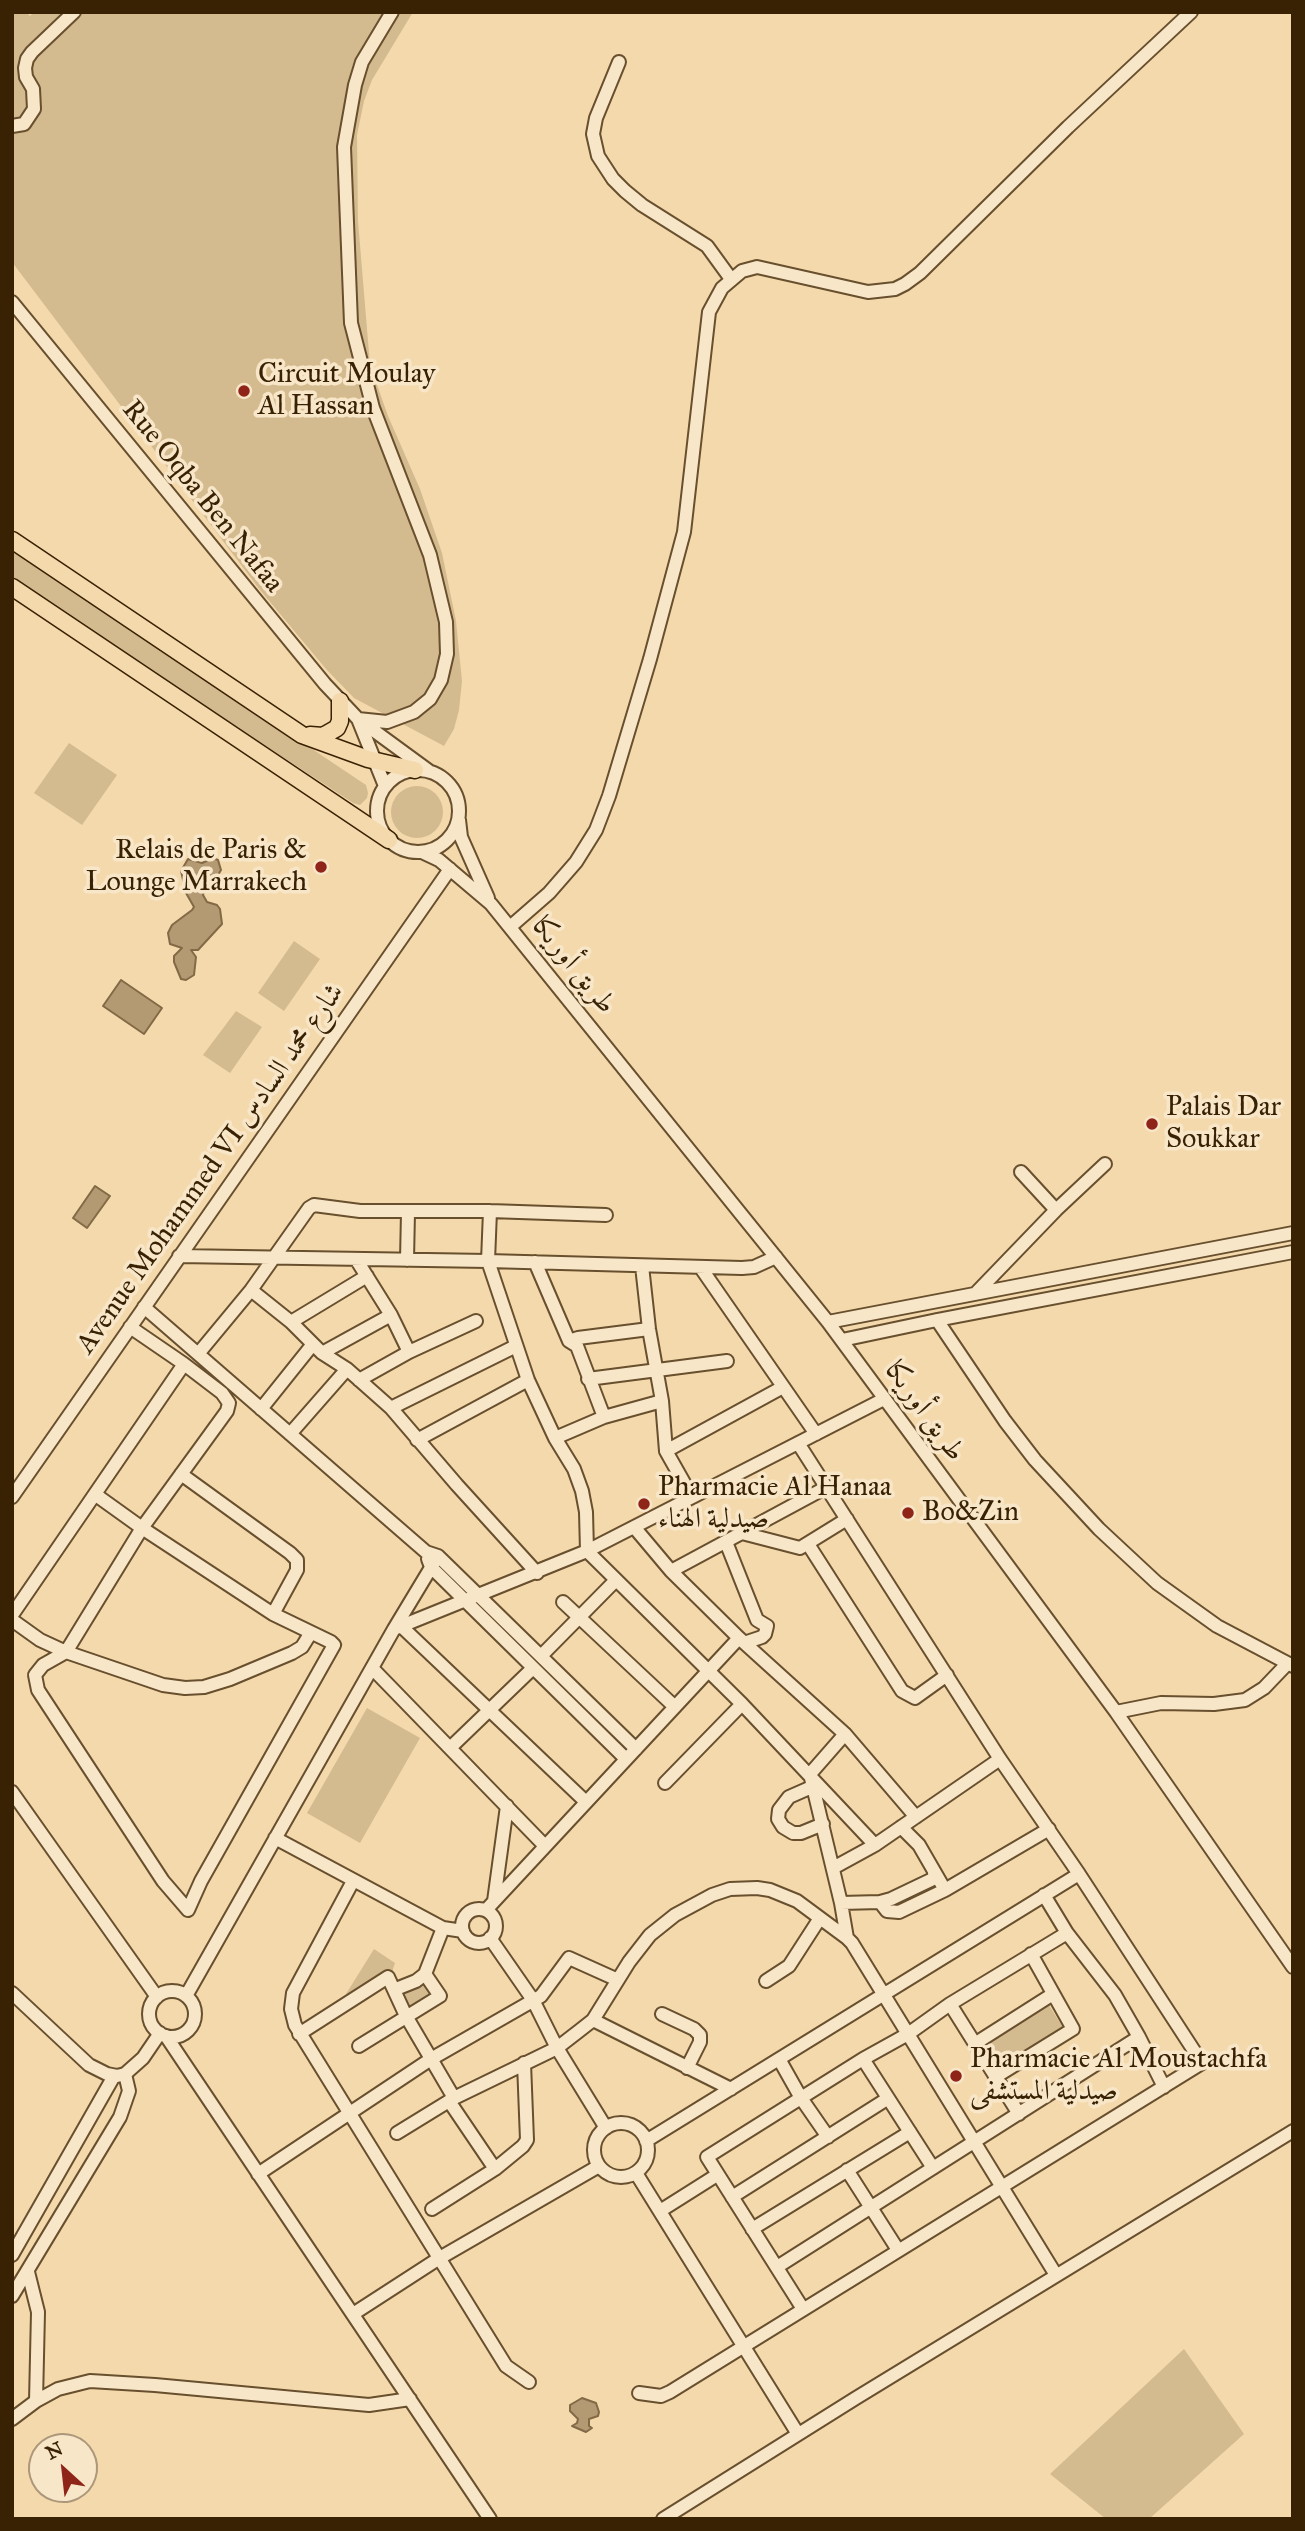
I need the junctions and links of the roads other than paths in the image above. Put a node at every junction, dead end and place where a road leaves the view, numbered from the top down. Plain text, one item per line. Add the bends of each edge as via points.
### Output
1 (74, 12) edge
2 (392, 12) edge
3 (1191, 12) edge
4 (619, 62) dead end
5 (12, 126) edge
6 (731, 279) junction
7 (12, 302) edge
8 (12, 540) edge
9 (12, 587) edge
10 (340, 701) junction
11 (358, 719) junction
12 (302, 735) junction
13 (377, 762) junction
14 (422, 771) junction
15 (386, 786) junction
16 (459, 817) junction
17 (389, 840) junction
18 (422, 852) junction
19 (450, 869) junction
20 (491, 904) junction
21 (510, 927) junction
22 (1105, 1164) dead end
23 (1021, 1172) dead end
24 (1056, 1210) junction
25 (491, 1211) junction
26 (408, 1212) junction
27 (606, 1215) dead end
28 (1293, 1233) edge
29 (1293, 1252) edge
30 (179, 1256) junction
31 (776, 1257) junction
32 (273, 1258) junction
33 (356, 1259) junction
34 (407, 1260) junction
35 (488, 1261) junction
36 (534, 1262) junction
37 (642, 1266) junction
38 (701, 1268) junction
39 (367, 1276) junction
40 (251, 1290) junction
41 (977, 1292) junction
42 (144, 1307) junction
43 (391, 1315) junction
44 (937, 1320) junction
45 (476, 1321) dead end
46 (291, 1322) junction
47 (828, 1322) junction
48 (130, 1327) junction
49 (649, 1329) junction
50 (842, 1340) junction
51 (569, 1341) junction
52 (516, 1346) junction
53 (318, 1349) junction
54 (410, 1352) junction
55 (198, 1354) junction
56 (727, 1360) dead end
57 (184, 1364) junction
58 (656, 1368) junction
59 (347, 1370) junction
60 (588, 1379) junction
61 (359, 1380) junction
62 (528, 1380) junction
63 (783, 1387) junction
64 (884, 1399) junction
65 (662, 1401) junction
66 (391, 1408) junction
67 (261, 1409) junction
68 (604, 1417) junction
69 (290, 1434) junction
70 (816, 1434) junction
71 (555, 1438) junction
72 (417, 1440) junction
73 (798, 1443) junction
74 (666, 1451) junction
75 (181, 1474) junction
76 (827, 1487) junction
77 (96, 1495) junction
78 (12, 1497) edge
79 (692, 1497) junction
80 (847, 1519) junction
81 (634, 1527) junction
82 (142, 1528) junction
83 (743, 1533) junction
84 (726, 1542) junction
85 (808, 1544) junction
86 (587, 1551) junction
87 (432, 1558) junction
88 (671, 1571) junction
89 (537, 1573) junction
90 (616, 1580) junction
91 (480, 1596) junction
92 (466, 1602) junction
93 (563, 1602) dead end
94 (274, 1614) junction
95 (12, 1618) edge
96 (579, 1618) junction
97 (398, 1628) junction
98 (310, 1634) junction
99 (743, 1640) junction
100 (66, 1652) junction
101 (537, 1662) junction
102 (1289, 1665) edge
103 (372, 1668) junction
104 (709, 1671) junction
105 (947, 1675) junction
106 (742, 1704) junction
107 (675, 1707) junction
108 (490, 1710) junction
109 (1116, 1712) junction
110 (845, 1734) junction
111 (450, 1748) junction
112 (636, 1749) junction
113 (626, 1759) junction
114 (1000, 1759) junction
115 (812, 1780) junction
116 (665, 1783) dead end
117 (12, 1792) edge
118 (586, 1802) junction
119 (507, 1806) junction
120 (916, 1817) junction
121 (822, 1824) junction
122 (901, 1828) junction
123 (1049, 1829) junction
124 (275, 1838) junction
125 (875, 1845) junction
126 (545, 1846) junction
127 (832, 1868) junction
128 (934, 1873) junction
129 (1079, 1874) junction
130 (353, 1881) junction
131 (945, 1890) junction
132 (1044, 1895) junction
133 (880, 1902) junction
134 (841, 1903) junction
135 (490, 1906) junction
136 (820, 1918) junction
137 (443, 1928) junction
138 (463, 1931) junction
139 (1067, 1933) junction
140 (490, 1938) junction
141 (846, 1938) junction
142 (1031, 1954) junction
143 (1293, 1967) edge
144 (425, 1974) junction
145 (618, 1980) junction
146 (766, 1981) dead end
147 (396, 1989) junction
148 (883, 1994) junction
149 (1053, 1994) junction
150 (186, 1996) junction
151 (157, 1997) junction
152 (533, 2000) junction
153 (15, 2002) edge
154 (950, 2004) junction
155 (662, 2014) dead end
156 (406, 2016) junction
157 (593, 2020) junction
158 (299, 2034) junction
159 (908, 2034) junction
160 (163, 2035) junction
161 (1139, 2037) junction
162 (976, 2043) junction
163 (359, 2046) dead end
164 (557, 2048) junction
165 (430, 2059) junction
166 (779, 2059) junction
167 (863, 2059) junction
168 (524, 2063) junction
169 (687, 2068) junction
170 (119, 2075) junction
171 (997, 2076) junction
172 (1164, 2087) junction
173 (731, 2089) junction
174 (802, 2098) junction
175 (452, 2099) junction
176 (887, 2099) junction
177 (348, 2112) junction
178 (1019, 2113) junction
179 (606, 2128) junction
180 (1293, 2132) edge
181 (397, 2133) dead end
182 (910, 2133) junction
183 (828, 2137) junction
184 (646, 2141) junction
185 (976, 2141) junction
186 (599, 2166) junction
187 (933, 2168) junction
188 (495, 2169) junction
189 (847, 2170) junction
190 (636, 2173) junction
191 (258, 2174) junction
192 (717, 2175) junction
193 (1002, 2186) junction
194 (732, 2197) junction
195 (871, 2206) junction
196 (432, 2208) dead end
197 (660, 2211) junction
198 (752, 2229) junction
199 (898, 2250) junction
200 (12, 2255) edge
201 (438, 2259) junction
202 (777, 2267) junction
203 (28, 2272) junction
204 (1056, 2275) junction
205 (16, 2291) edge
206 (803, 2309) junction
207 (353, 2314) junction
208 (743, 2346) junction
209 (529, 2382) dead end
210 (639, 2393) dead end
211 (410, 2399) junction
212 (36, 2401) junction
213 (12, 2419) edge
214 (798, 2434) junction
215 (490, 2519) edge
216 (663, 2519) edge

1 - 5 street via 27,59 34,109 24,124
2 - 11 street via 362,62 344,147 351,323 373,408 430,555 446,622 447,654 441,680 430,699 414,712 387,722
3 - 6 street via 905,284 868,292 757,267
4 - 6 street via 596,118 593,134 598,156 613,179 634,198 707,246
6 - 21 street via 709,312 684,532 606,804 576,862
7 - 10 street, Rue Oqba Ben Nafaa
8 - 12 main road
9 - 17 main road
10 - 11 street, Rue Oqba Ben Nafaa
10 - 12 main road via 340,721 331,733
11 - 13 street, Rue Oqba Ben Nafaa
11 - 14 street, Rue Oqba Ben Nafaa
12 - 13 main road
13 - 14 main road
13 - 15 street, Rue Oqba Ben Nafaa
14 - 15 street via 400,774
14 - 16 street via 440,776 453,789
15 - 17 street via 377,813
16 - 18 street via 448,839
16 - 20 street, طريق أوريكا via 461,836
17 - 18 street via 403,849
18 - 19 street, طريق أوريكا
19 - 20 street, طريق أوريكا
19 - 30 street, Avenue Mohammed VI شارع محمد السادس
20 - 21 street, طريق أوريكا
21 - 31 street, طريق أوريكا
22 - 24 street
23 - 24 street
24 - 41 street
25 - 26 street
25 - 27 street
25 - 35 street
26 - 32 street via 314,1205
26 - 34 street
28 - 41 street
29 - 44 street
30 - 32 street
30 - 42 street, Avenue Mohammed VI شارع محمد السادس
31 - 38 street via 749,1268
31 - 47 street, طريق أوريكا
32 - 33 street
32 - 40 street
33 - 34 street
33 - 39 street
34 - 35 street
35 - 36 street
35 - 52 street
36 - 37 street
36 - 51 street
37 - 38 street
37 - 49 street
38 - 63 street
39 - 43 street
39 - 46 street
40 - 46 street
40 - 55 street
41 - 47 street
42 - 48 street, Avenue Mohammed VI شارع محمد السادس
42 - 55 street
43 - 53 street
43 - 54 street
44 - 50 street
44 - 102 street via 1035,1460 1099,1529 1157,1583 1217,1626
45 - 54 street
46 - 53 street
47 - 50 street, طريق أوريكا
48 - 57 street
48 - 78 street, Avenue Mohammed VI شارع محمد السادس
49 - 51 street
49 - 58 street
50 - 64 street, طريق أوريكا
51 - 60 street via 578,1346
52 - 62 street
52 - 66 street
53 - 59 street
53 - 67 street
54 - 61 street
55 - 67 street
56 - 58 street
57 - 75 street via 229,1403
57 - 77 street
58 - 60 street
58 - 65 street
59 - 61 street
59 - 69 street
60 - 68 street
61 - 66 street
62 - 71 street
62 - 72 street
63 - 70 street
63 - 74 street
64 - 70 street
64 - 109 street, طريق أوريكا
65 - 68 street
65 - 74 street
66 - 72 street
67 - 69 street
68 - 71 street
69 - 87 street
70 - 73 street
71 - 86 street via 582,1491
72 - 89 street
73 - 76 street
73 - 79 street
74 - 79 street
75 - 82 street
75 - 94 street via 297,1560 297,1570
76 - 80 street
76 - 83 street
77 - 82 street
77 - 95 street
79 - 81 street
80 - 85 street
80 - 105 street
81 - 86 street
81 - 88 street
82 - 94 street
82 - 100 street
83 - 84 street
83 - 85 street via 797,1548
84 - 88 street
84 - 99 street via 757,1620 767,1626 762,1637
85 - 105 street via 902,1691 915,1698
86 - 89 street
86 - 90 street
87 - 91 street
87 - 92 street
87 - 97 street
88 - 99 street
89 - 91 street
90 - 96 street
90 - 104 street
91 - 92 street
91 - 101 street
92 - 97 street
92 - 101 street
93 - 96 street
94 - 98 street
95 - 100 street via 40,1640
96 - 101 street
96 - 107 street
97 - 103 street
97 - 108 street
98 - 100 street via 292,1653 204,1687 163,1685
98 - 100 street via 333,1647 188,1909 163,1881 34,1682 37,1670
99 - 104 street
99 - 110 street
101 - 108 street
101 - 112 street
101 - 113 street
102 - 109 street via 1245,1700 1161,1703
103 - 111 street
103 - 124 street
104 - 106 street
104 - 107 street
105 - 114 street
106 - 115 street
106 - 116 street
107 - 112 street
108 - 111 street
108 - 118 street
109 - 143 street, طريق أوريكا
110 - 115 street
110 - 120 street
111 - 119 street
112 - 113 street
113 - 118 street
114 - 120 street
114 - 123 street
115 - 121 street
115 - 121 street via 789,1797 778,1819 793,1833
115 - 125 street
117 - 151 street
118 - 126 street
119 - 126 street
119 - 135 street
120 - 122 street
121 - 127 street
122 - 125 street
122 - 128 street via 919,1845
123 - 129 street
123 - 131 street
124 - 130 street
124 - 150 street
125 - 127 street
126 - 135 street
127 - 134 street
128 - 131 street
128 - 133 street via 935,1878 926,1883
129 - 132 street
129 - 172 street via 1202,2062
130 - 137 street
130 - 158 street via 293,1993 292,2015
131 - 133 street via 899,1912 887,1911
132 - 139 street
132 - 148 street
133 - 134 street
134 - 141 street
135 - 138 street via 468,1913
135 - 140 street via 496,1923
136 - 141 street
136 - 145 street via 797,1901 770,1890 730,1889 675,1915 650,1935
136 - 146 street via 789,1966
137 - 138 street
137 - 144 street
138 - 140 street via 475,1942
139 - 142 street
139 - 161 street via 1115,1995
140 - 152 street
141 - 148 street
142 - 149 street
142 - 154 street
144 - 147 street
144 - 156 street via 440,1996
145 - 152 street via 570,1957 547,1991
145 - 157 street
147 - 156 street
147 - 158 street via 387,1978
148 - 159 street
148 - 166 street
149 - 162 street
149 - 171 street via 1073,2029
150 - 151 street via 174,1992
150 - 160 street via 195,2012 192,2024 184,2033
151 - 160 street via 150,2018
152 - 164 street
152 - 165 street
153 - 170 street via 89,2065
154 - 159 street
154 - 162 street
155 - 169 street via 700,2035
156 - 163 street
156 - 165 street
157 - 164 street
157 - 169 street
158 - 177 street
159 - 167 street
159 - 185 street
160 - 170 street via 143,2058
160 - 191 street
161 - 172 street
161 - 178 street
162 - 171 street
164 - 168 street
164 - 179 street
165 - 175 street
165 - 177 street
166 - 173 street
166 - 174 street
167 - 174 street
167 - 176 street
168 - 175 street
168 - 188 street via 527,2140
169 - 173 street
170 - 200 street
170 - 203 street via 129,2091 120,2117
171 - 178 street
172 - 193 street
173 - 184 street
174 - 183 street
174 - 192 street via 707,2157
175 - 181 street
175 - 188 street
176 - 182 street
176 - 183 street
177 - 191 street
177 - 201 street
178 - 185 street
179 - 184 street via 629,2125
179 - 186 street via 594,2147
180 - 204 street
182 - 187 street
182 - 189 street
183 - 194 street
184 - 190 street via 647,2158
185 - 187 street
185 - 193 street
186 - 190 street via 618,2177
186 - 201 street
187 - 195 street
188 - 196 street
189 - 195 street
189 - 198 street
190 - 197 street
191 - 207 street
192 - 194 street
192 - 197 street
193 - 199 street
193 - 204 street
194 - 198 street
195 - 199 street
195 - 202 street
197 - 208 street
198 - 202 street
199 - 206 street
201 - 207 street
201 - 209 street via 506,2367
202 - 206 street
203 - 205 street
203 - 212 street via 38,2312
204 - 214 street
206 - 208 street
207 - 211 street
208 - 210 street via 662,2396
208 - 214 street
211 - 212 street via 369,2405 90,2381 58,2389
211 - 215 street
212 - 213 street
214 - 216 street

